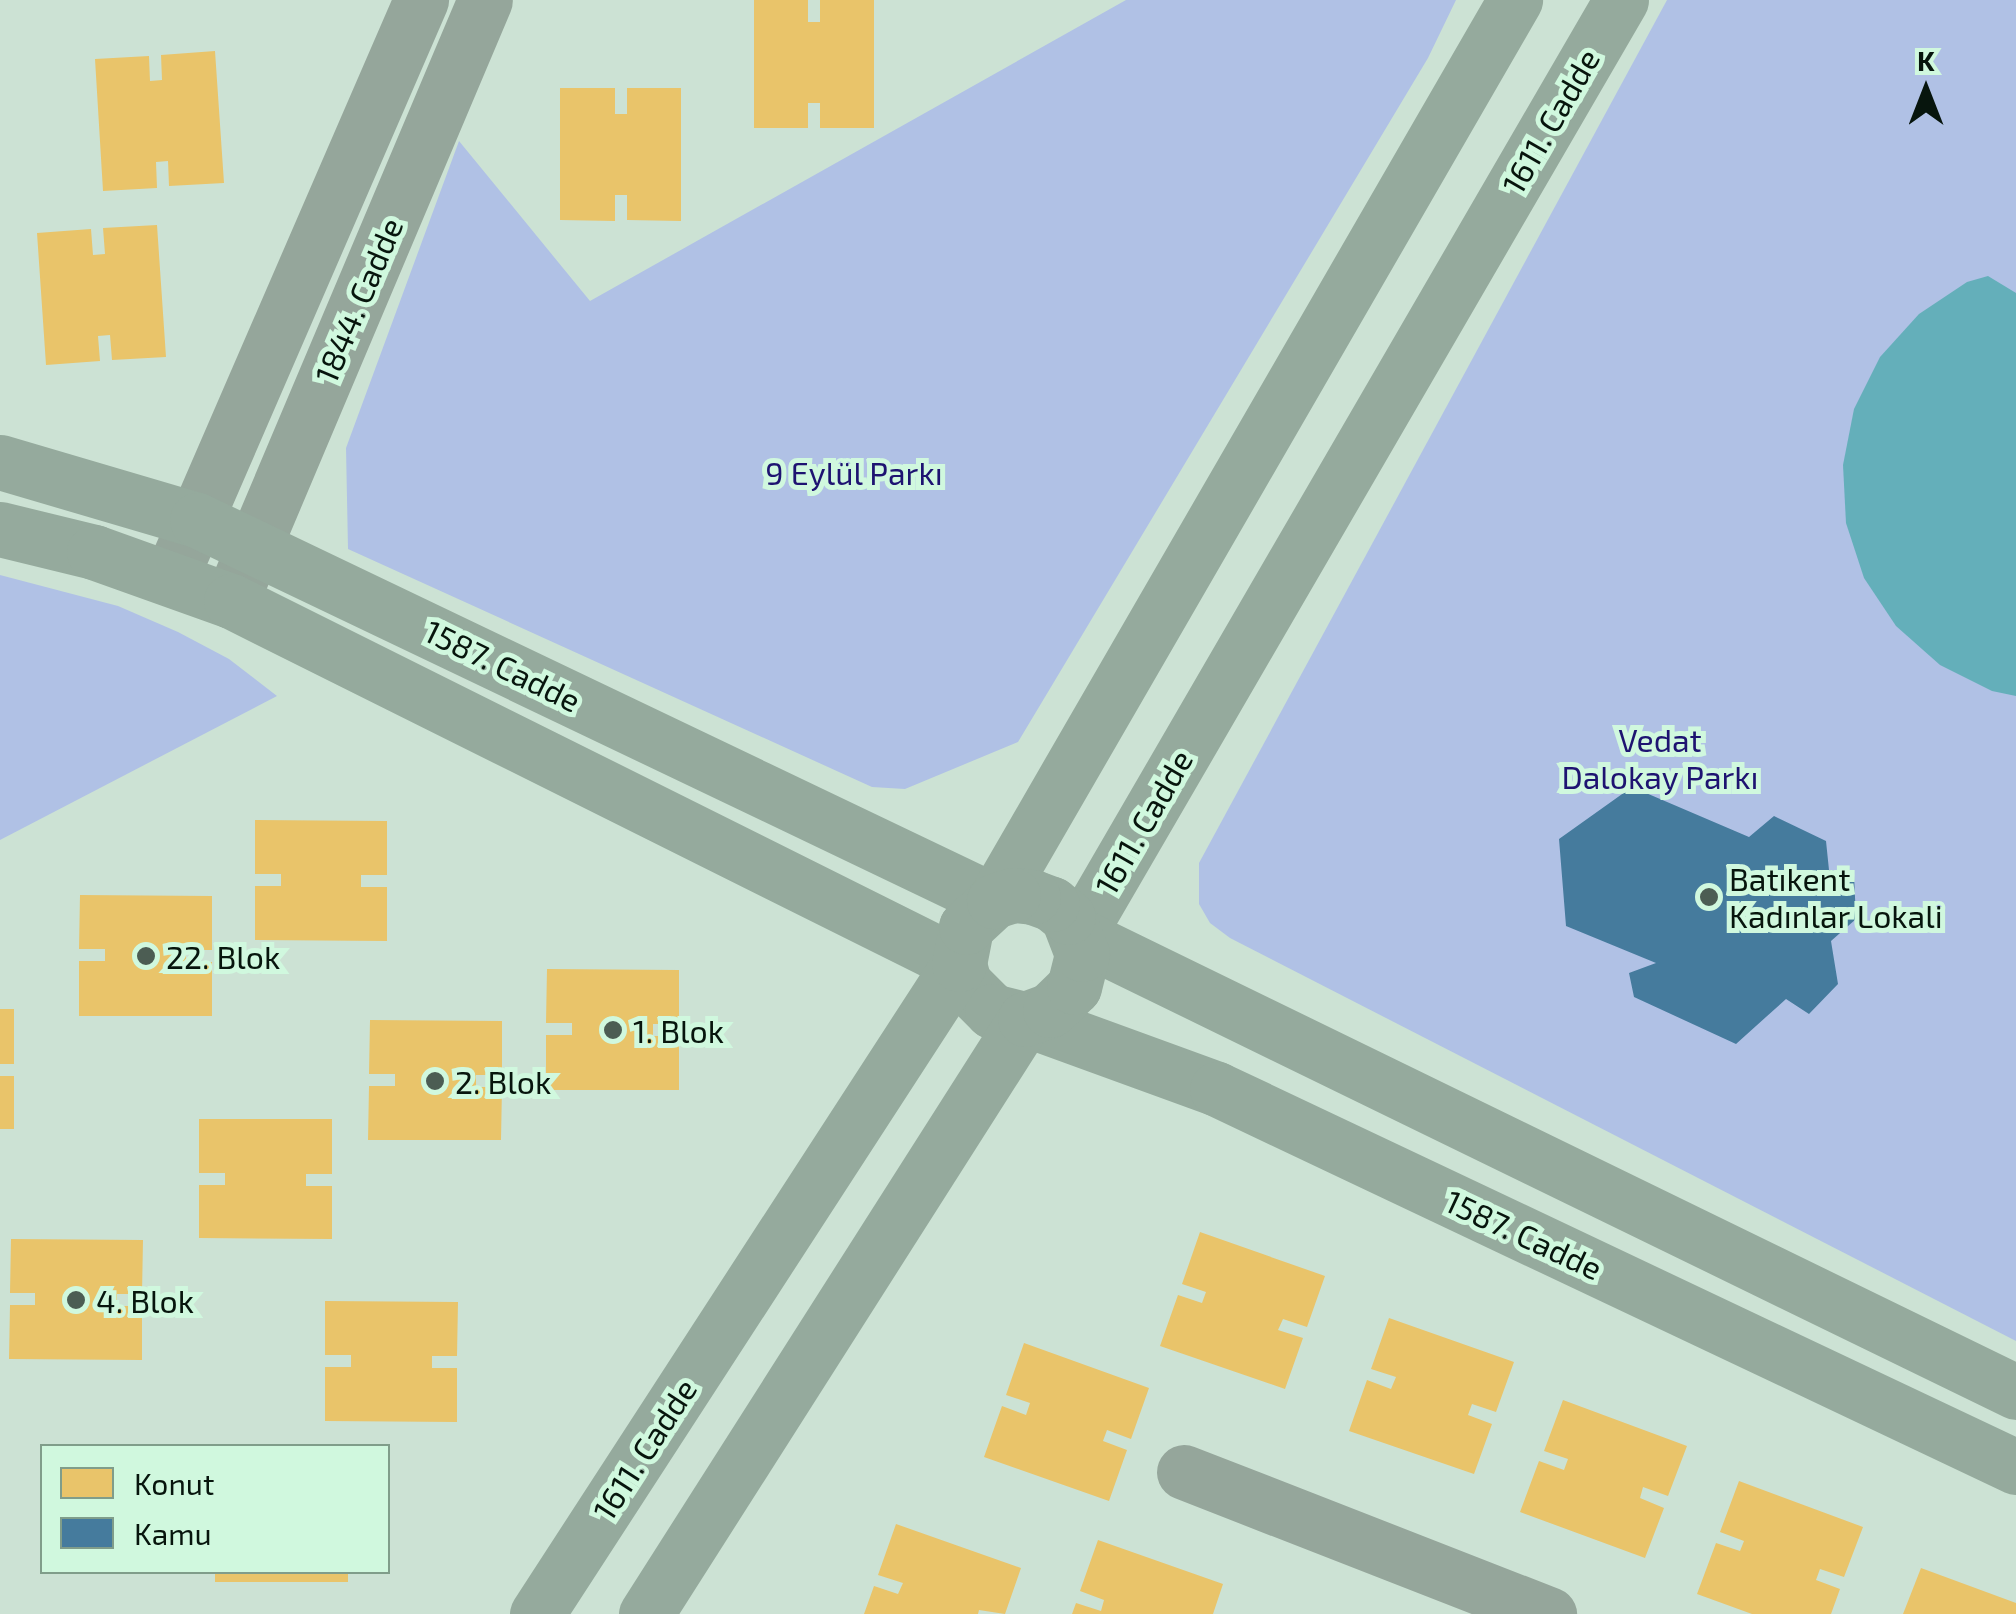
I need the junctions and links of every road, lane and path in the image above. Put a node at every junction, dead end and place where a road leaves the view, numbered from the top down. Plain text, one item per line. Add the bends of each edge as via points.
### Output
1 (422, 0) edge
2 (485, 0) edge
3 (1515, 0) edge
4 (1621, 0) edge
5 (0, 462) edge
6 (196, 520) junction
7 (0, 529) edge
8 (254, 546) junction
9 (170, 576) junction
10 (231, 600) junction
11 (994, 901) junction
12 (1078, 935) junction
13 (958, 964) junction
14 (1025, 1018) junction
15 (2016, 1392) edge
16 (2016, 1468) edge
17 (1184, 1472) dead end
18 (1473, 1600) edge
19 (537, 1614) edge
20 (646, 1614) edge
21 (1548, 1614) edge

1 - 6 street, 1844. Cadde
2 - 8 street, 1844. Cadde
3 - 11 main road, 1611. Cadde
4 - 12 main road, 1611. Cadde
5 - 6 main road, 1587. Cadde
6 - 8 main road, 1587. Cadde
6 - 9 street, 1844. Cadde
7 - 9 main road, 1587. Cadde
8 - 10 street, 1844. Cadde
8 - 11 main road, 1587. Cadde
9 - 10 main road, 1587. Cadde
10 - 13 main road, 1587. Cadde
11 - 12 main road via 1013,895 1052,904
11 - 13 main road, 1611. Cadde via 966,927
12 - 14 main road, 1611. Cadde via 1082,954 1074,988 1050,1010
12 - 15 main road
13 - 14 main road via 976,1000 992,1012
13 - 19 main road, 1611. Cadde
14 - 16 main road, 1587. Cadde via 1217,1089
14 - 20 main road, 1611. Cadde
17 - 18 street
18 - 21 street

